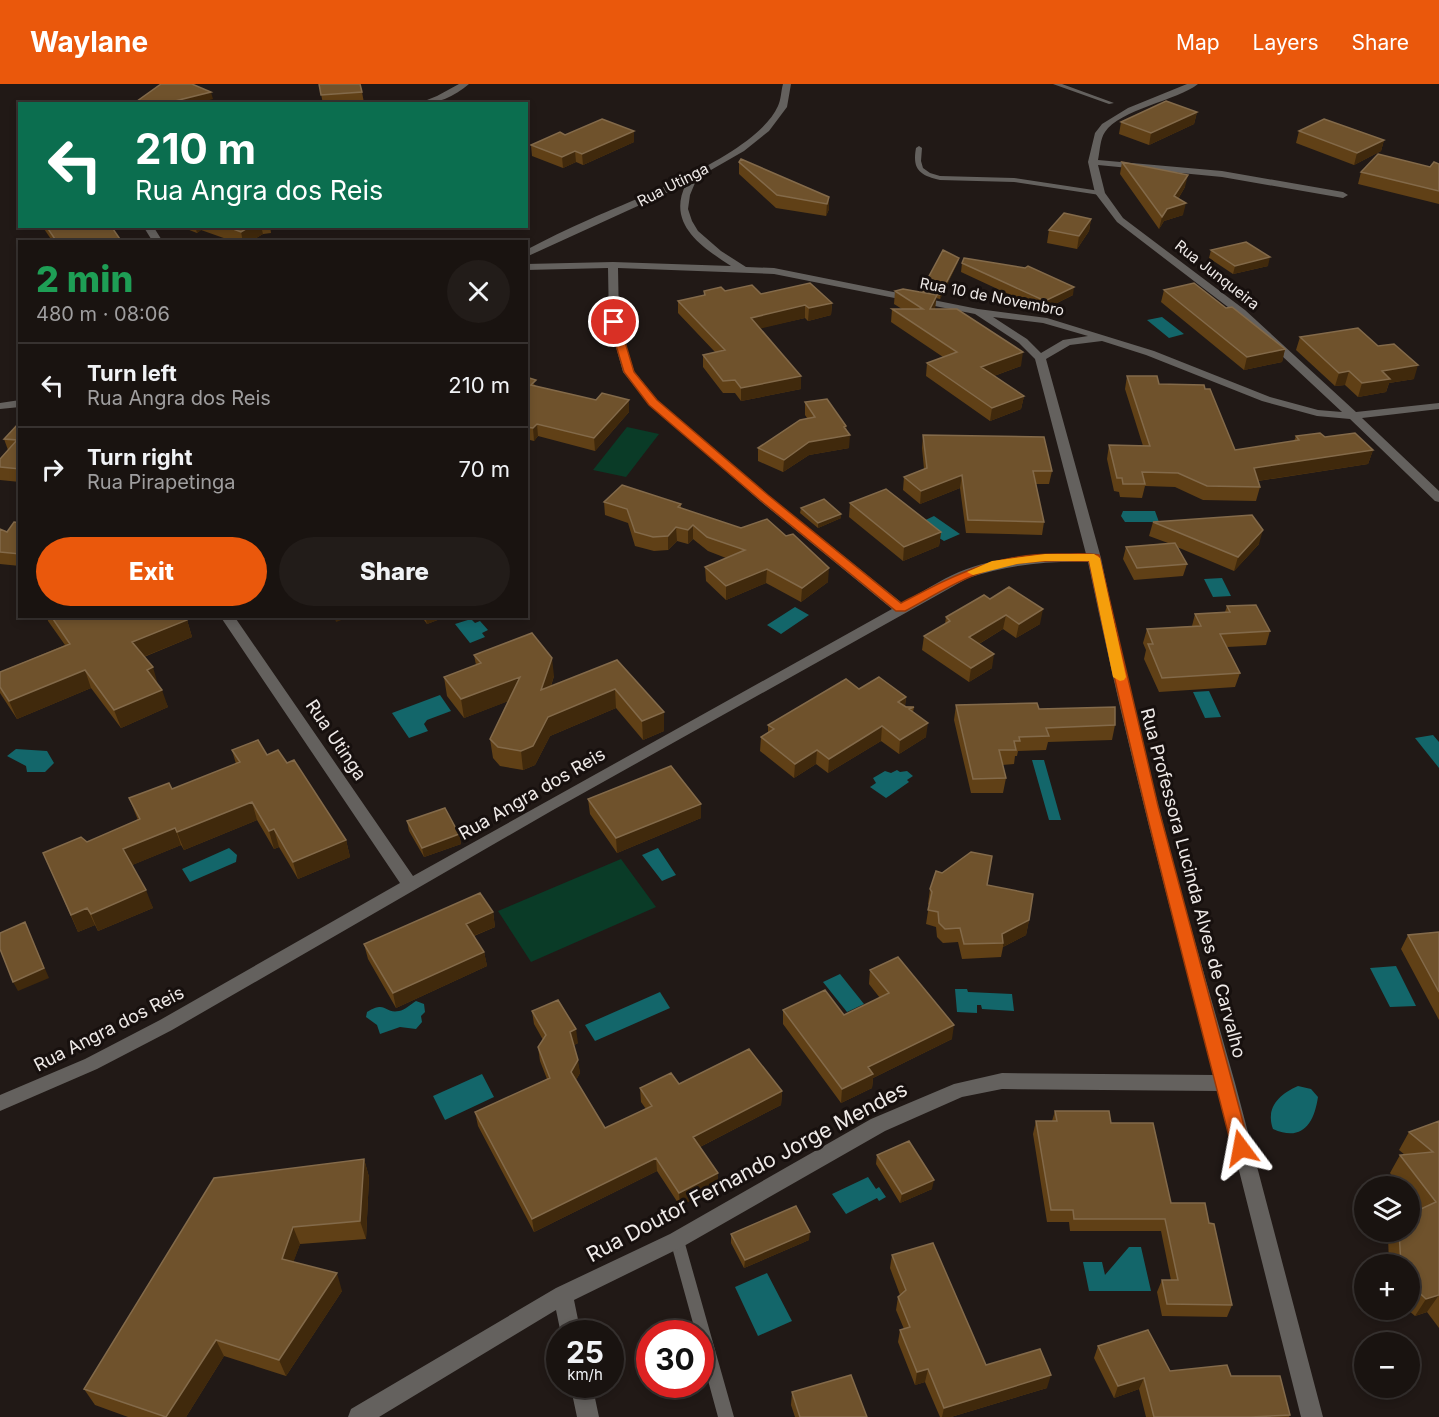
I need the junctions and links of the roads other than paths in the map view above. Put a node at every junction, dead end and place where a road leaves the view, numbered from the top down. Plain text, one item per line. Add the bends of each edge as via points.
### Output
1 (465, 84) edge
2 (787, 84) edge
3 (1056, 84) edge
4 (1194, 84) edge
5 (427, 102) edge
6 (1111, 103) dead end
7 (919, 148) dead end
8 (1093, 162) junction
9 (693, 178) junction
10 (1100, 193) junction
11 (1343, 195) dead end
12 (528, 253) edge
13 (613, 266) junction
14 (528, 267) edge
15 (744, 270) junction
16 (978, 312) junction
17 (1103, 337) junction
18 (1040, 358) junction
19 (18, 403) edge
20 (1439, 405) edge
21 (0, 406) edge
22 (1352, 416) junction
23 (1439, 498) edge
24 (1094, 558) junction
25 (900, 608) junction
26 (228, 618) edge
27 (411, 886) junction
28 (1226, 1083) junction
29 (0, 1103) edge
30 (677, 1240) junction
31 (563, 1295) junction
32 (568, 1320) edge
33 (584, 1398) edge
34 (359, 1417) edge
35 (588, 1417) edge
36 (726, 1417) edge
37 (1312, 1417) edge

1 - 5 street
2 - 9 street, Rua Utinga via 784,106 775,120 748,143
3 - 6 lane
4 - 8 street, Rua Junqueira via 1131,110 1105,126 1099,133
7 - 10 lane via 919,169 940,178 1014,180
8 - 10 street, Rua Junqueira
8 - 11 street via 1222,174
9 - 12 street, Rua Utinga
9 - 15 street via 685,190 683,215 692,230
10 - 22 street, Rua Junqueira via 1120,220 1241,312
13 - 14 street, Rua 10 de Novembro
13 - 15 street, Rua 10 de Novembro
13 - 25 street via 614,322 629,372 653,402
15 - 16 street, Rua 10 de Novembro via 774,271
16 - 17 street, Rua 10 de Novembro via 1043,320
16 - 18 street via 1023,341
17 - 18 street via 1067,342
17 - 22 street, Rua 10 de Novembro via 1292,408
18 - 24 street, Rua Professora Lucinda Alves de Carvalho
19 - 21 street
20 - 22 street, Rua 10 de Novembro
22 - 23 street, Rua Junqueira
24 - 25 street, Rua Angra dos Reis via 1045,557 992,565 963,575
24 - 28 street, Rua Professora Lucinda Alves de Carvalho via 1150,806
25 - 27 street, Rua Angra dos Reis
26 - 27 street, Rua Utinga
27 - 29 street, Rua Angra dos Reis via 156,1030 91,1064
28 - 30 street, Rua Doutor Fernando Jorge Mendes via 1013,1081 960,1090 878,1125
28 - 37 street, Rua Professora Lucinda Alves de Carvalho
30 - 31 street, Rua Doutor Fernando Jorge Mendes
30 - 36 lane
31 - 32 street
31 - 34 street, Rua Doutor Fernando Jorge Mendes
33 - 35 street

